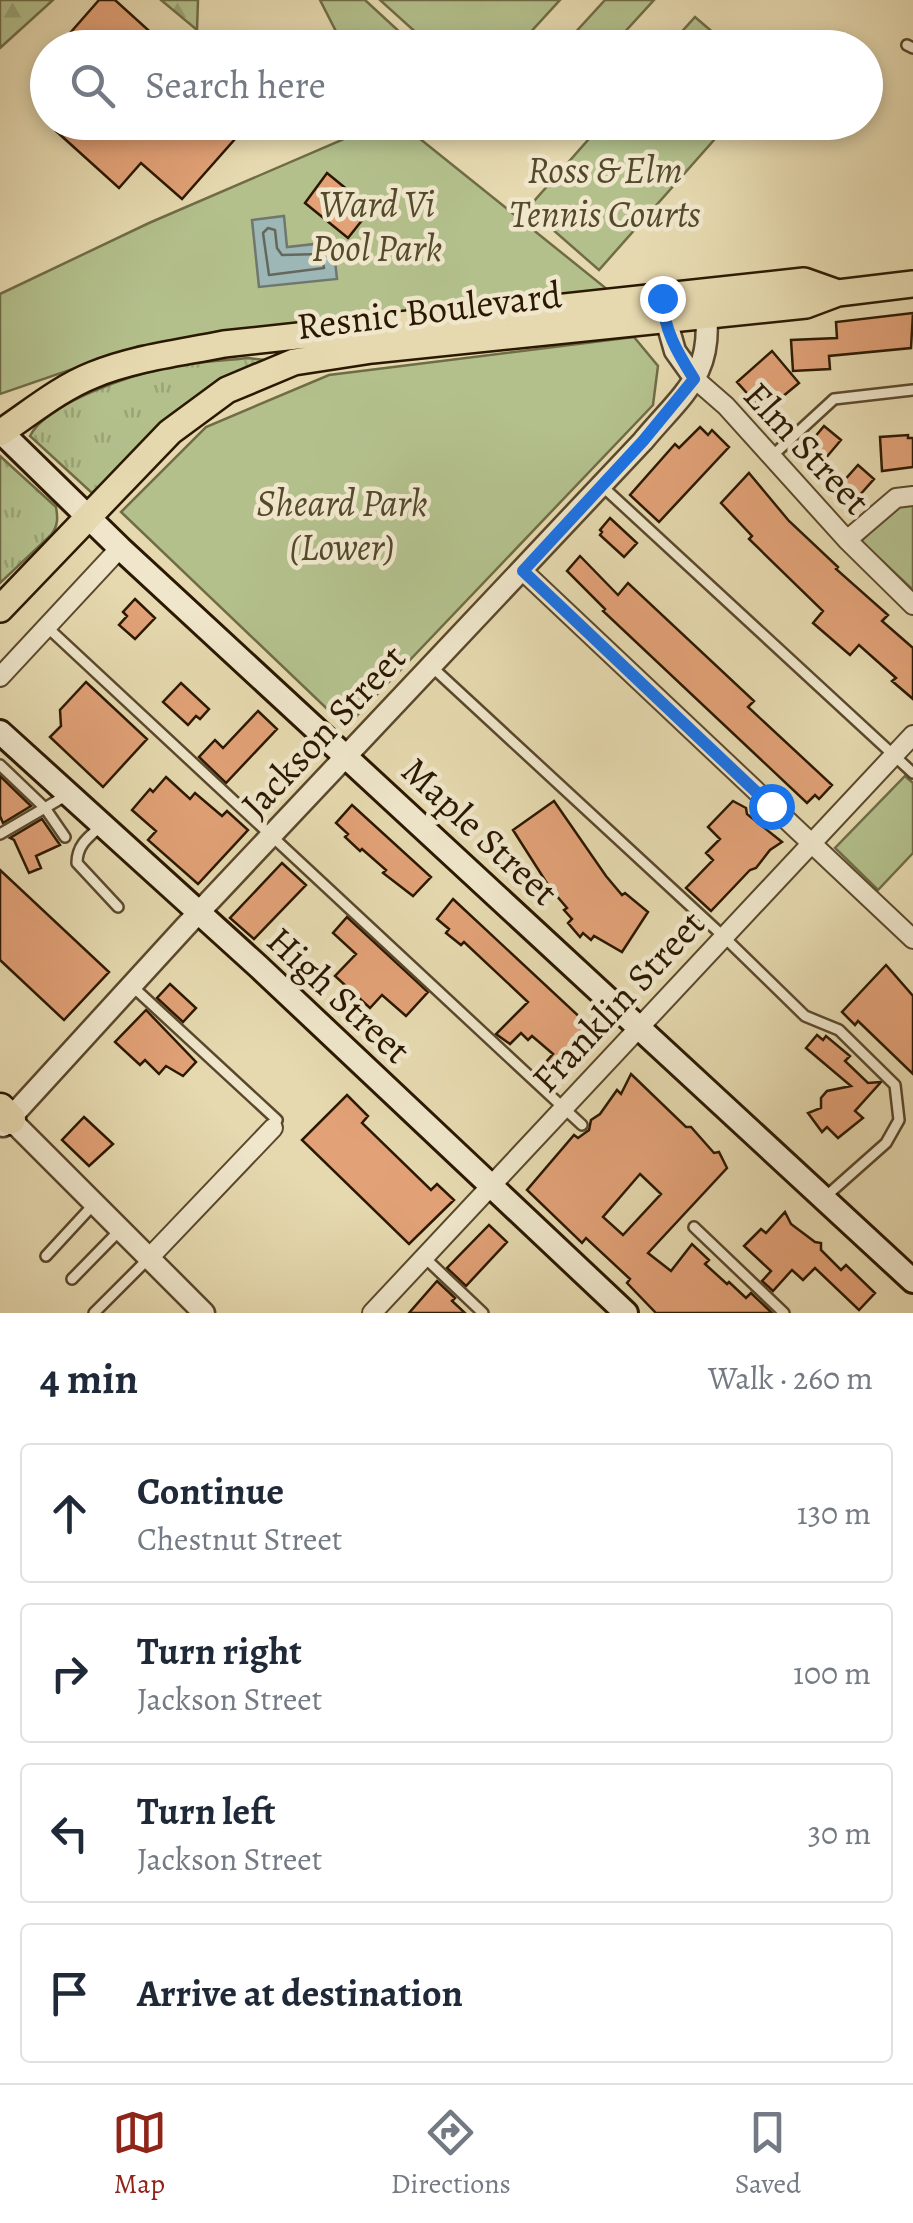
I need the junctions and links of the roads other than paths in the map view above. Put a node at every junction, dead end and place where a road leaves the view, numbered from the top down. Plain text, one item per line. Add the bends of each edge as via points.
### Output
1 (913, 284) edge
2 (704, 304) junction
3 (663, 309) junction
4 (694, 379) junction
5 (913, 390) edge
6 (0, 432) edge
7 (772, 456) junction
8 (602, 486) junction
9 (913, 496) edge
10 (89, 516) junction
11 (847, 540) junction
12 (120, 548) junction
13 (523, 571) junction
14 (913, 605) edge
15 (0, 609) edge
16 (46, 626) junction
17 (432, 666) junction
18 (0, 676) edge
19 (913, 736) edge
20 (5, 744) edge
21 (347, 755) junction
22 (894, 755) junction
23 (0, 765) edge
24 (913, 773) edge
25 (68, 795) junction
26 (45, 808) junction
27 (102, 826) junction
28 (0, 834) edge
29 (65, 836) dead end
30 (272, 836) junction
31 (809, 843) junction
32 (118, 907) dead end
33 (199, 913) junction
34 (723, 936) junction
35 (913, 939) edge
36 (132, 986) junction
37 (640, 1027) junction
38 (563, 1108) junction
39 (2, 1117) edge
40 (582, 1126) dead end
41 (274, 1128) joint
42 (490, 1186) junction
43 (824, 1198) junction
44 (94, 1204) junction
45 (694, 1227) dead end
46 (120, 1230) junction
47 (46, 1256) dead end
48 (424, 1257) junction
49 (149, 1258) junction
50 (72, 1279) dead end
51 (913, 1281) edge
52 (94, 1313) edge
53 (204, 1313) edge
54 (372, 1313) edge
55 (482, 1313) edge
56 (626, 1313) edge
57 (784, 1313) edge

1 - 2 main road, Resnic Boulevard via 838,293 806,305
2 - 3 main road, Resnic Boulevard
2 - 4 street, Jackson Street via 707,356
3 - 4 street via 675,350
3 - 6 main road, Resnic Boulevard via 224,344 92,375
3 - 10 main road, Resnic Boulevard via 294,362 227,390 170,432
4 - 7 street, Elm Street
4 - 8 street, Jackson Street
5 - 7 lane via 834,399
6 - 10 main road, Maple Street
7 - 11 street, Elm Street
8 - 13 street, Jackson Street
8 - 22 lane
9 - 11 street via 896,498
10 - 12 main road, Maple Street
10 - 15 main road, Resnic Boulevard
11 - 14 street, Elm Street
12 - 16 street
12 - 21 main road, Maple Street
13 - 17 street, Jackson Street
13 - 31 street
16 - 18 street
16 - 30 lane
17 - 21 street, Jackson Street
17 - 34 lane
19 - 22 street, Franklin Street
20 - 25 main road, High Street
21 - 30 street, Jackson Street
21 - 37 main road, Maple Street
22 - 24 lane
22 - 31 street, Franklin Street
23 - 26 lane
25 - 26 lane
25 - 27 main road, High Street
26 - 28 lane
26 - 29 lane
27 - 32 lane via 83,842 77,863
27 - 33 main road, High Street
30 - 33 street, Jackson Street
30 - 38 lane
31 - 34 street, Franklin Street
31 - 35 street
33 - 36 street, Jackson Street
33 - 42 main road, High Street
34 - 37 street, Franklin Street
34 - 43 lane via 804,1016 839,1030 895,1085 899,1120 886,1143
36 - 39 street, Jackson Street
36 - 41 lane via 277,1120
37 - 38 street, Franklin Street
37 - 43 main road, Maple Street
38 - 40 lane
38 - 42 street, Franklin Street
39 - 44 street
41 - 49 street
42 - 48 street, Franklin Street
42 - 56 main road, High Street
43 - 51 main road, Maple Street
44 - 46 street
44 - 47 lane
45 - 57 lane
46 - 49 street
46 - 50 lane
48 - 54 street, Franklin Street
48 - 55 lane
49 - 52 lane
49 - 53 street

